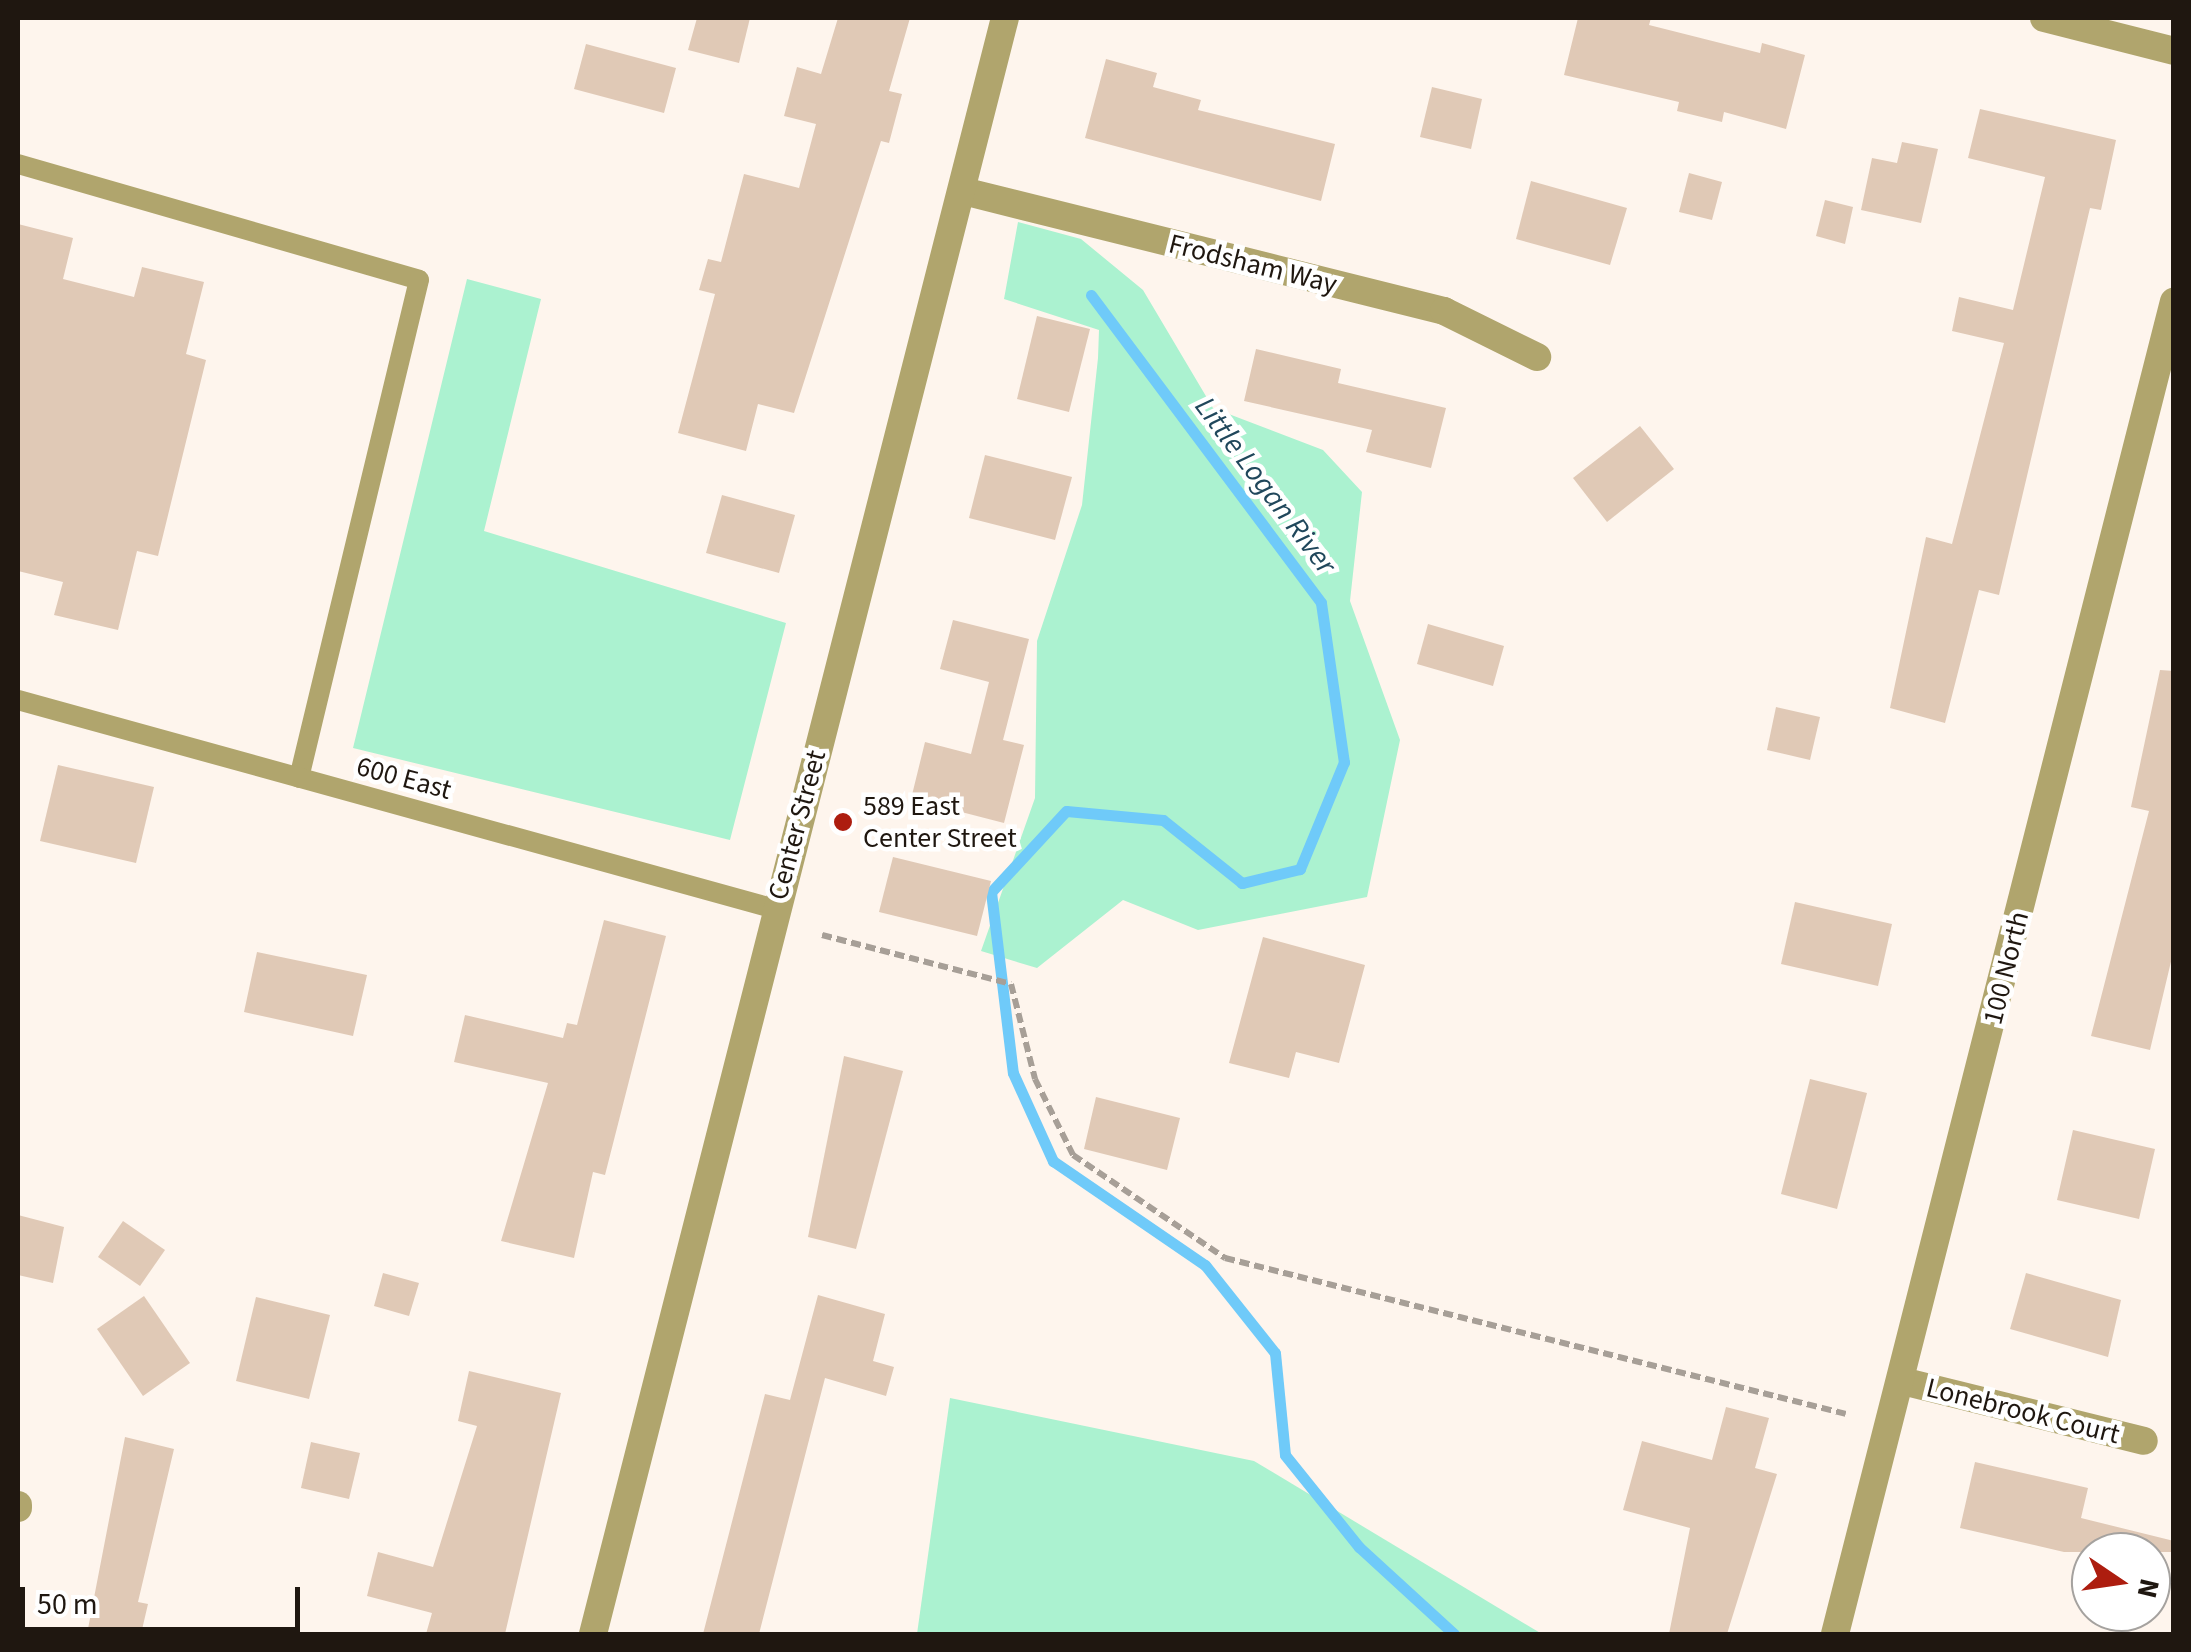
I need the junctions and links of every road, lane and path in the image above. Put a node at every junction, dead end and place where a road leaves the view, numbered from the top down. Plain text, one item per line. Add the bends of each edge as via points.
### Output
1 (1006, 18) edge
2 (2044, 18) edge
3 (2174, 52) edge
4 (18, 164) edge
5 (963, 190) junction
6 (2174, 301) edge
7 (1537, 357) dead end
8 (18, 700) edge
9 (299, 778) junction
10 (775, 909) junction
11 (822, 936) dead end
12 (1902, 1381) junction
13 (1846, 1414) dead end
14 (2144, 1442) dead end
15 (593, 1634) edge
16 (1835, 1634) edge

1 - 5 street, Center Street
2 - 3 street
4 - 9 lane via 419,280
5 - 7 street, Frodsham Way via 1444,311
5 - 10 street, Center Street
6 - 12 street, 100 North
8 - 9 lane, 600 East
9 - 10 lane, 600 East
10 - 15 street, Center Street
11 - 13 path via 1011,984 1035,1079 1073,1155 1225,1258
12 - 14 street, Lonebrook Court
12 - 16 street, 100 North

